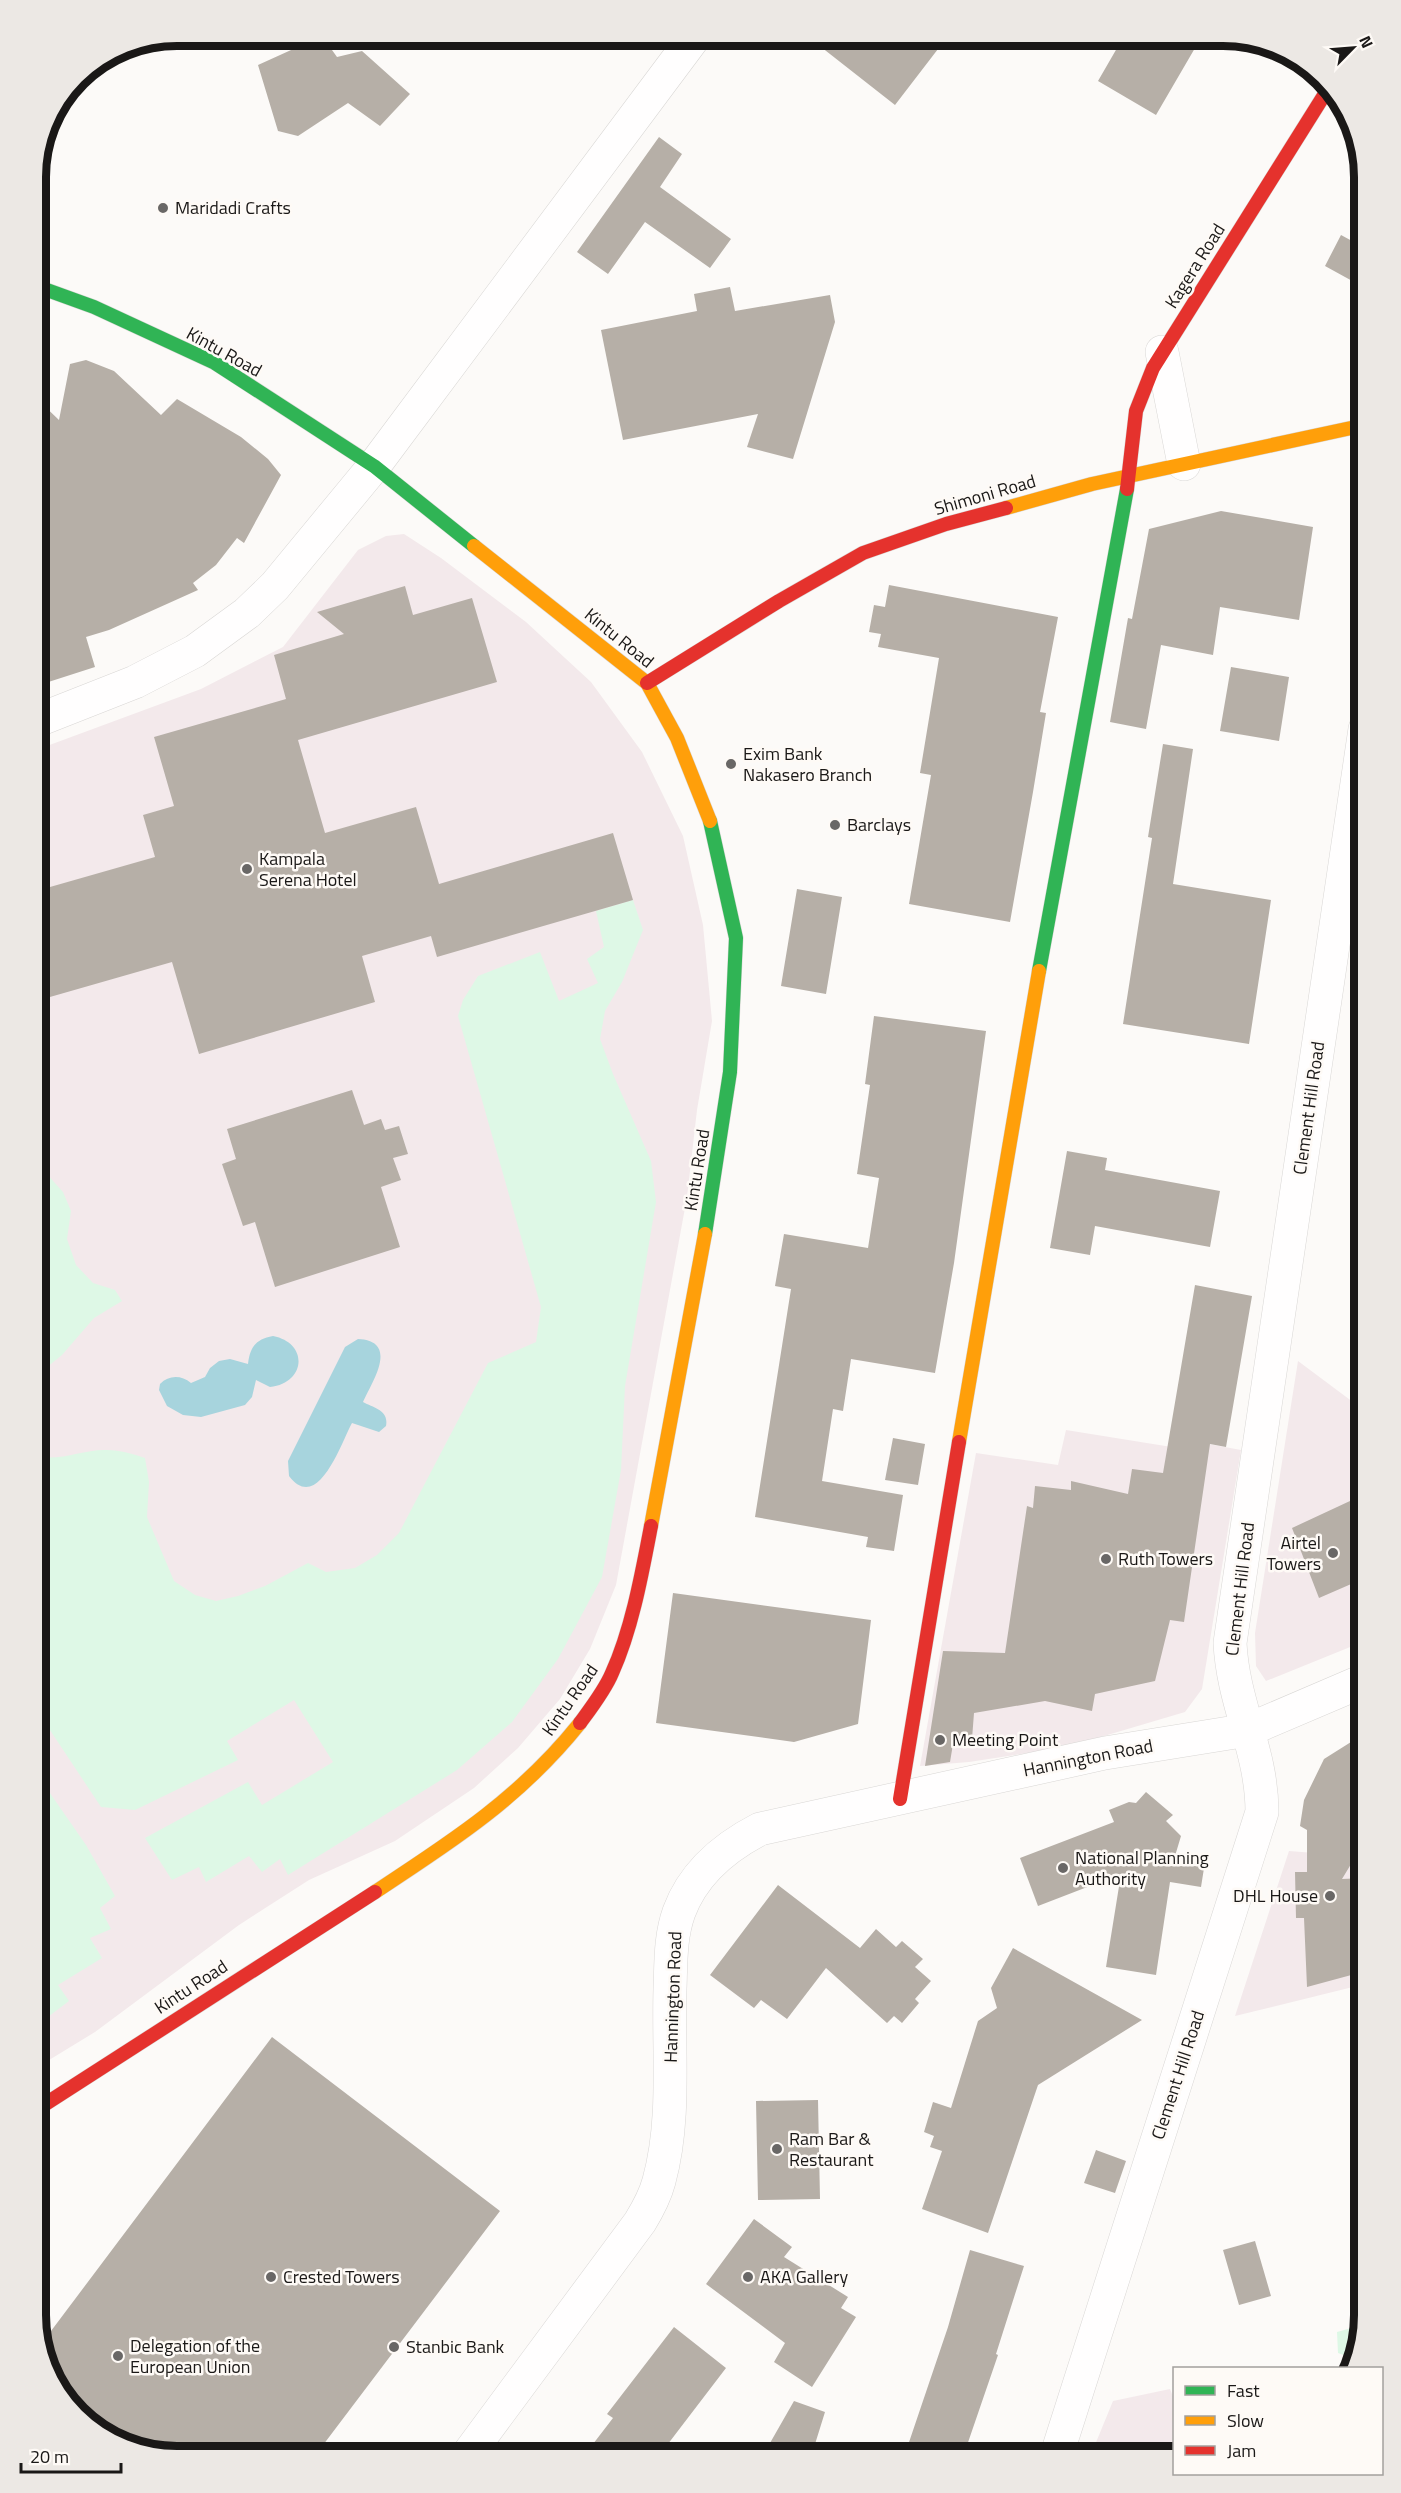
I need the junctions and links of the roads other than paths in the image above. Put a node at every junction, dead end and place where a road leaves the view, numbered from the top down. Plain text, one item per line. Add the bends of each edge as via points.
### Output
1 (687, 47) edge
2 (1325, 95) edge
3 (47, 290) edge
4 (1162, 352) junction
5 (1354, 427) edge
6 (1184, 464) junction
7 (374, 466) junction
8 (1130, 475) junction
9 (647, 683) junction
10 (47, 717) edge
11 (1354, 803) edge
12 (1354, 1685) edge
13 (1248, 1730) junction
14 (900, 1799) junction
15 (46, 2103) edge
16 (474, 2446) edge
17 (1060, 2446) edge

1 - 7 street
2 - 4 street, Kagera Road
3 - 7 street, Kintu Road via 94,307 215,363
4 - 6 street
4 - 8 street, Kagera Road via 1147,378 1137,408 1130,435
5 - 6 street, Shimoni Road
6 - 8 street, Shimoni Road
7 - 9 street, Kintu Road
7 - 10 street via 275,586 247,613 195,651 135,682
8 - 9 street, Shimoni Road via 946,524 863,553
8 - 14 street, Kagera Road via 1020,1074
9 - 15 street, Kintu Road via 676,738 711,823 736,938 730,1072 712,1197 645,1559 612,1674 557,1751 526,1783 479,1821
11 - 13 street, Clement Hill Road via 1230,1643 1232,1671
12 - 13 street, Hannington Road
13 - 14 street, Hannington Road via 1105,1753
13 - 17 street, Clement Hill Road via 1262,1785 1262,1812
14 - 16 street, Hannington Road via 760,1829 738,1840 693,1884 679,1912 671,1942 670,2094 666,2141 652,2200 640,2222

